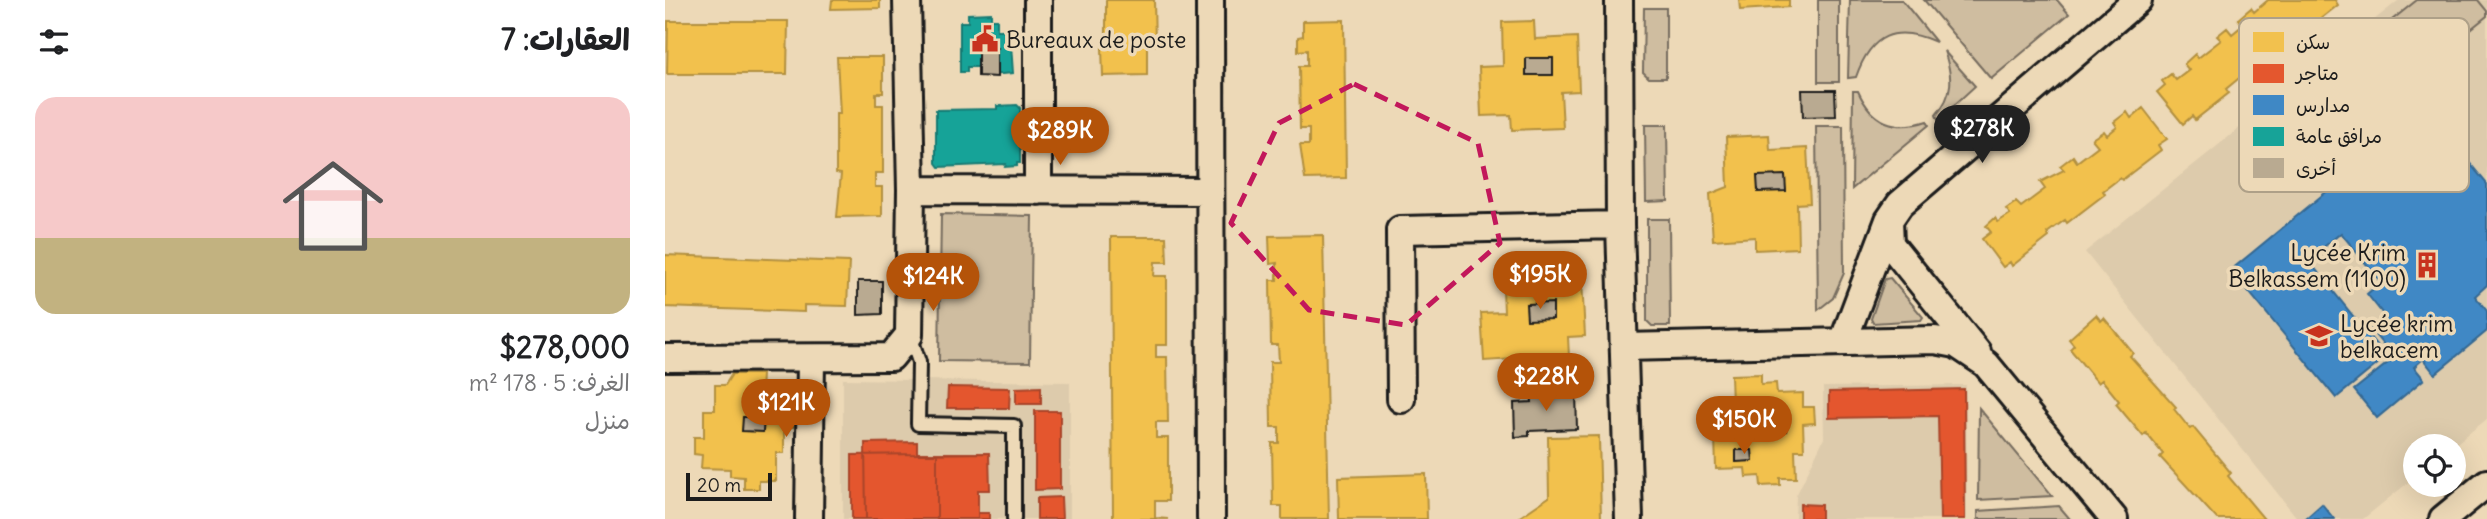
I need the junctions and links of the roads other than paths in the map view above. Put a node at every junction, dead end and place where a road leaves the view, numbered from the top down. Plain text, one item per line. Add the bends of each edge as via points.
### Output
1 (907, 0) edge
2 (1038, 0) edge
3 (1210, 0) edge
4 (1619, 0) edge
5 (2138, 0) edge
6 (911, 190) junction
7 (1038, 191) junction
8 (1209, 191) junction
9 (1889, 220) junction
10 (1621, 225) junction
11 (909, 335) junction
12 (1843, 342) junction
13 (1624, 347) junction
14 (665, 358) edge
15 (811, 359) junction
16 (1986, 364) junction
17 (1401, 399) dead end
18 (2487, 483) edge
19 (809, 519) edge
20 (1014, 519) edge
21 (1211, 519) edge
22 (1629, 519) edge
23 (2114, 519) edge
24 (2443, 519) edge

1 - 6 street
2 - 7 street
3 - 8 street
4 - 10 street
5 - 9 street via 1899,204
6 - 7 street
6 - 11 street
7 - 8 street
8 - 21 street
9 - 12 street
9 - 16 street via 1890,244
10 - 13 street
10 - 17 street via 1400,230
11 - 15 street via 891,357
11 - 20 lane via 919,362 918,424 1014,426
12 - 13 street
12 - 16 street via 1935,340 1956,344
13 - 22 street
14 - 15 street
15 - 19 street
16 - 23 street
18 - 24 street

